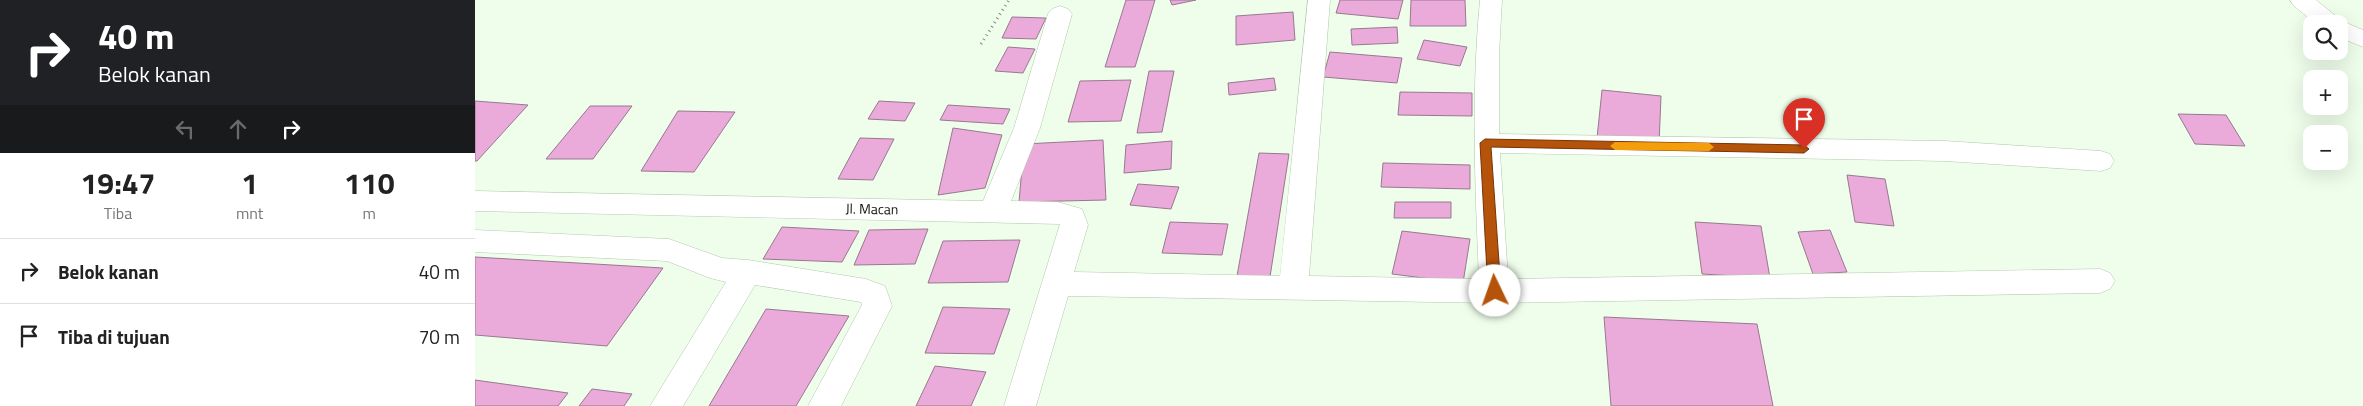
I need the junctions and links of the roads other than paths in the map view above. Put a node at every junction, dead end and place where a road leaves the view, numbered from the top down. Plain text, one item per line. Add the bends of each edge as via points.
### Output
1 (1319, 0) edge
2 (1491, 0) edge
3 (2301, 0) edge
4 (1060, 14) dead end
5 (2320, 15) edge
6 (2348, 32) edge
7 (2363, 39) edge
8 (1485, 143) junction
9 (2101, 161) dead end
10 (475, 200) edge
11 (993, 211) junction
12 (475, 241) edge
13 (748, 272) junction
14 (2100, 281) dead end
15 (1056, 284) junction
16 (1294, 286) junction
17 (1495, 291) junction
18 (666, 406) edge
19 (824, 406) edge
20 (1020, 406) edge

1 - 16 street
2 - 8 street
3 - 5 street
4 - 11 street via 1027,128
6 - 7 street
8 - 9 street via 1945,151
8 - 17 street
10 - 11 street, Jl. Macan
11 - 15 street, Jl. Macan via 1059,213 1072,217 1074,225
12 - 13 street via 669,250 720,270
13 - 18 street
13 - 19 street via 875,295 877,306
14 - 17 street
15 - 16 street
15 - 20 street, Jl. Macan
16 - 17 street

